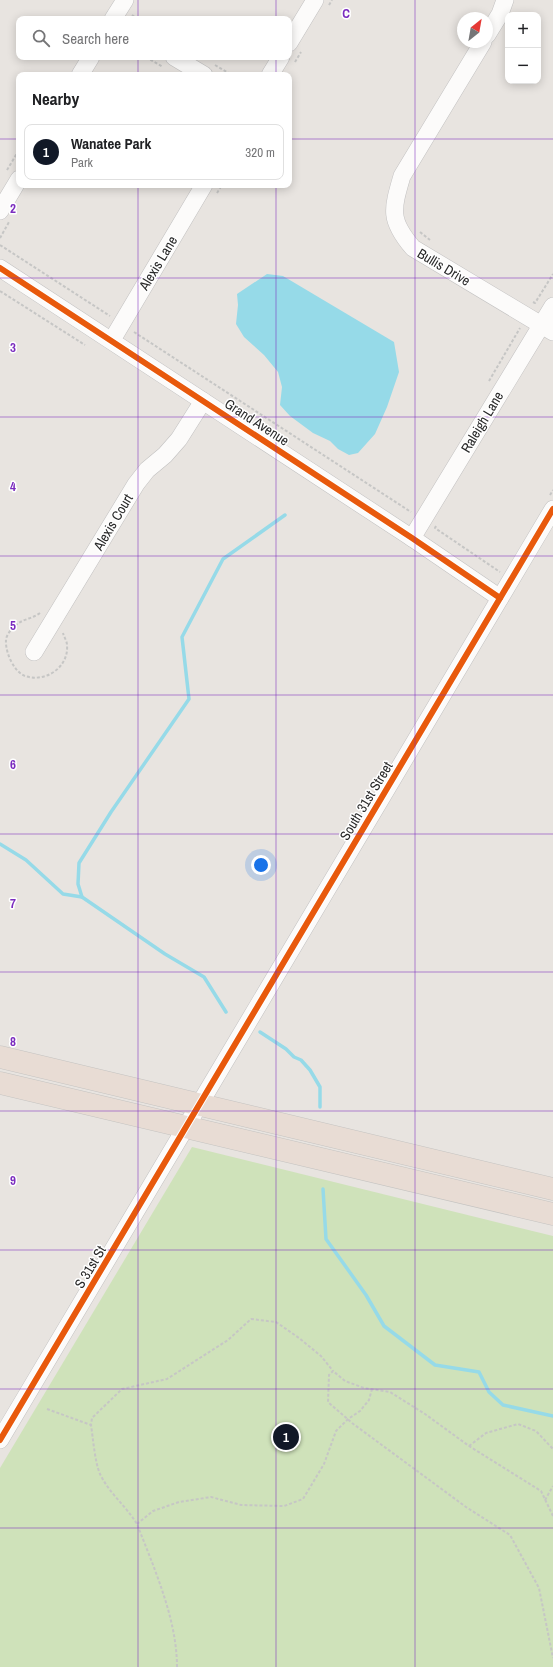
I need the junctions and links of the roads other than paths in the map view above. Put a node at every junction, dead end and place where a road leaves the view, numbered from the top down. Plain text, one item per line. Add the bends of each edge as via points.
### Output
1 (124, 0) edge
2 (315, 0) edge
3 (505, 0) edge
4 (115, 16) edge
5 (493, 26) edge
6 (292, 38) edge
7 (479, 48) edge
8 (89, 60) edge
9 (279, 60) edge
10 (169, 62) edge
11 (82, 72) edge
12 (196, 72) edge
13 (272, 72) edge
14 (11, 177) edge
15 (209, 192) edge
16 (0, 211) edge
17 (0, 268) edge
18 (553, 306) edge
19 (547, 329) edge
20 (112, 340) junction
21 (203, 401) junction
22 (551, 503) edge
23 (412, 538) junction
24 (500, 598) junction
25 (34, 652) dead end
26 (0, 1057) edge
27 (0, 1083) edge
28 (199, 1105) junction
29 (186, 1128) junction
30 (553, 1189) edge
31 (553, 1214) edge
32 (0, 1440) edge

1 - 4 street
2 - 6 street
3 - 5 street
7 - 19 street, Bullis Drive via 402,176 395,199 394,216 404,237 413,248
8 - 11 street
9 - 13 street
10 - 12 street
14 - 16 street
15 - 20 street, Alexis Lane
17 - 20 street, Grand Avenue
18 - 19 street, Raleigh Lane
19 - 23 street, Raleigh Lane
20 - 21 street, Grand Avenue
21 - 23 street, Grand Avenue
21 - 25 street, Alexis Court via 179,439 136,484
22 - 24 street, South 31st Street
23 - 24 street, Grand Avenue
24 - 28 street, South 31st Street
26 - 28 highway
27 - 29 highway
28 - 29 street, S 31st St
28 - 30 highway
29 - 31 highway
29 - 32 street, S 31st St

